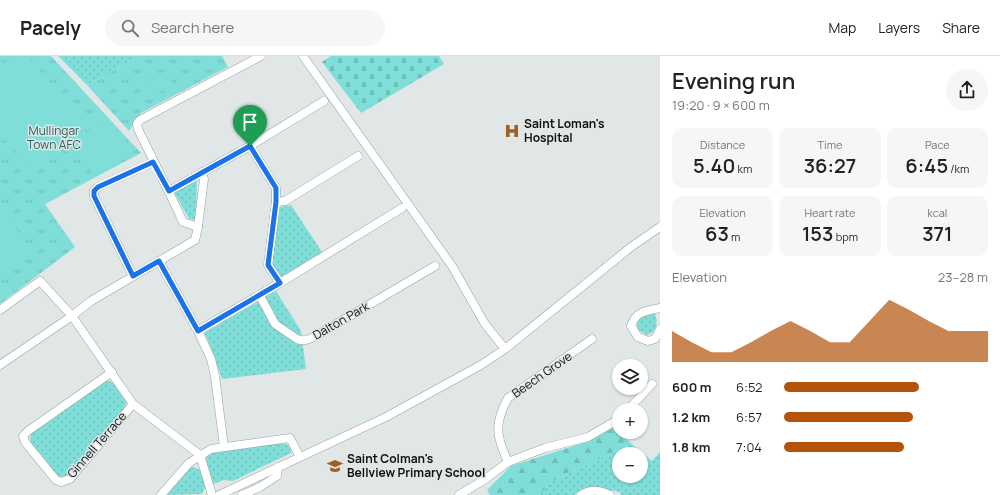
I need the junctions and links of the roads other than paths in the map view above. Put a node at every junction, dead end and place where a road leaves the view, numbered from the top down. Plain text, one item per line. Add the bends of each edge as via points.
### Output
1 (261, 56) edge
2 (303, 56) edge
3 (324, 101) dead end
4 (250, 146) junction
5 (358, 156) dead end
6 (153, 162) junction
7 (202, 172) junction
8 (169, 191) junction
9 (276, 202) junction
10 (402, 208) dead end
11 (198, 227) junction
12 (660, 227) edge
13 (159, 261) junction
14 (435, 266) dead end
15 (133, 276) junction
16 (280, 283) junction
17 (260, 296) junction
18 (660, 308) edge
19 (0, 310) edge
20 (72, 316) junction
21 (660, 329) edge
22 (198, 331) junction
23 (592, 339) dead end
24 (505, 349) junction
25 (0, 365) edge
26 (112, 372) junction
27 (652, 384) dead end
28 (634, 403) edge
29 (133, 404) junction
30 (612, 423) edge
31 (224, 447) junction
32 (200, 455) junction
33 (300, 457) junction
34 (508, 462) junction
35 (278, 467) junction
36 (161, 495) edge
37 (212, 495) edge
38 (219, 495) edge
39 (242, 495) edge
40 (459, 495) edge
41 (581, 495) edge
42 (610, 495) edge

1 - 6 street via 140,120 137,124 138,129
2 - 24 street via 452,266 486,324
3 - 4 street
4 - 7 street
4 - 9 street via 276,188
5 - 9 street via 285,201
6 - 8 street
6 - 15 street via 94,191 94,196
7 - 8 street
7 - 11 street via 204,179
8 - 11 street via 183,222
9 - 16 street via 268,265
10 - 16 street
11 - 13 street via 195,240
12 - 24 street via 630,247
13 - 15 street
13 - 22 street
14 - 17 street, Dalton Park via 306,341 297,339 275,324
15 - 20 street via 90,301
16 - 17 street
17 - 22 street
18 - 21 street via 638,314 631,326 638,337 648,341 655,339
19 - 20 street, Ginnell Terrace via 40,281
20 - 25 street
20 - 26 street, Ginnell Terrace
22 - 31 street via 211,359 215,376
23 - 34 street, Beech Grove via 508,398 498,427 500,445
24 - 33 street via 386,417
26 - 29 street, Ginnell Terrace
26 - 29 street, Ginnell Terrace via 28,431 23,436 25,442 56,480 61,482 70,479
27 - 28 street
29 - 32 street, Ginnell Terrace
30 - 34 street via 588,437 545,448
31 - 32 street via 211,449
31 - 33 street via 290,438
32 - 36 street via 189,463
32 - 37 street
33 - 35 street
34 - 40 street
35 - 38 street
35 - 39 street via 277,476
41 - 42 street via 596,490

